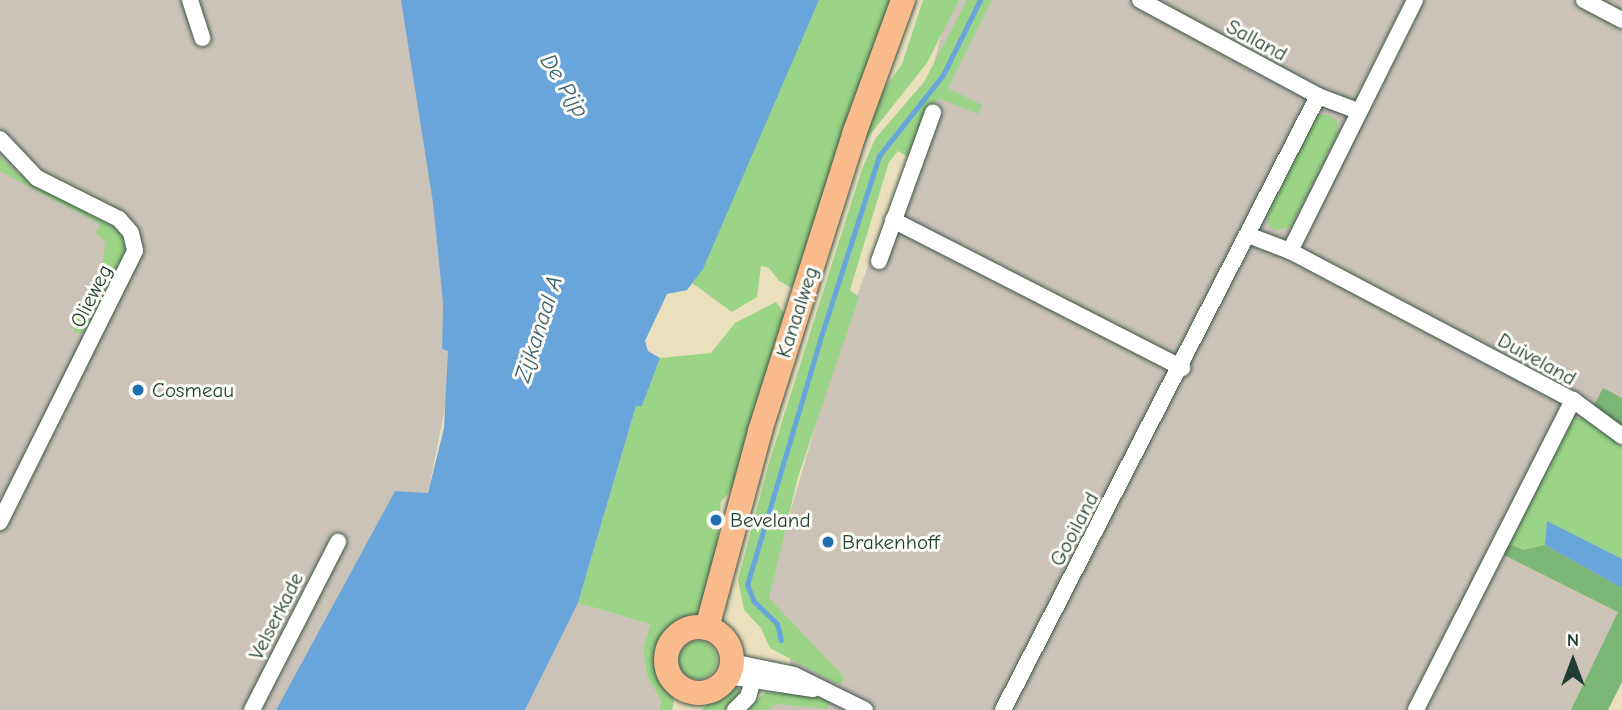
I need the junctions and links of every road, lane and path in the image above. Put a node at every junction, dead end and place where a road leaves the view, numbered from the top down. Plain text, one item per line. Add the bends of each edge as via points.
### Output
1 (190, 0) edge
2 (903, 0) edge
3 (1139, 0) edge
4 (1415, 0) edge
5 (1584, 0) edge
6 (1622, 20) edge
7 (202, 38) dead end
8 (1318, 96) junction
9 (1358, 111) junction
10 (933, 113) dead end
11 (0, 139) edge
12 (892, 220) junction
13 (1248, 235) junction
14 (1290, 251) junction
15 (879, 261) dead end
16 (1182, 368) junction
17 (1573, 400) junction
18 (1622, 436) edge
19 (0, 522) edge
20 (338, 541) dead end
21 (707, 628) junction
22 (730, 669) junction
23 (753, 681) junction
24 (823, 688) junction
25 (687, 701) edge
26 (252, 710) edge
27 (736, 710) edge
28 (864, 710) edge
29 (1003, 710) edge
30 (1416, 710) edge

1 - 7 street
2 - 21 main road, Kanaalweg via 854,134 760,431
3 - 8 street, Salland
4 - 9 street
5 - 6 street
8 - 9 street, Salland
8 - 13 street, Gooiland
9 - 14 street
10 - 12 street
11 - 19 street, Olieweg via 37,178 120,219 131,233 135,251
12 - 15 street
12 - 16 street
13 - 14 street, Duiveland
13 - 16 street, Gooiland
14 - 17 street, Duiveland
16 - 29 street, Gooiland
17 - 18 street
17 - 30 street, Duiveland
20 - 26 street, Velserkade
21 - 22 main road via 725,640
21 - 25 main road via 690,628 675,637 666,652 670,676
22 - 23 street
22 - 24 street via 794,675
22 - 25 main road via 712,691
23 - 24 street
23 - 27 street via 748,697
24 - 28 street

